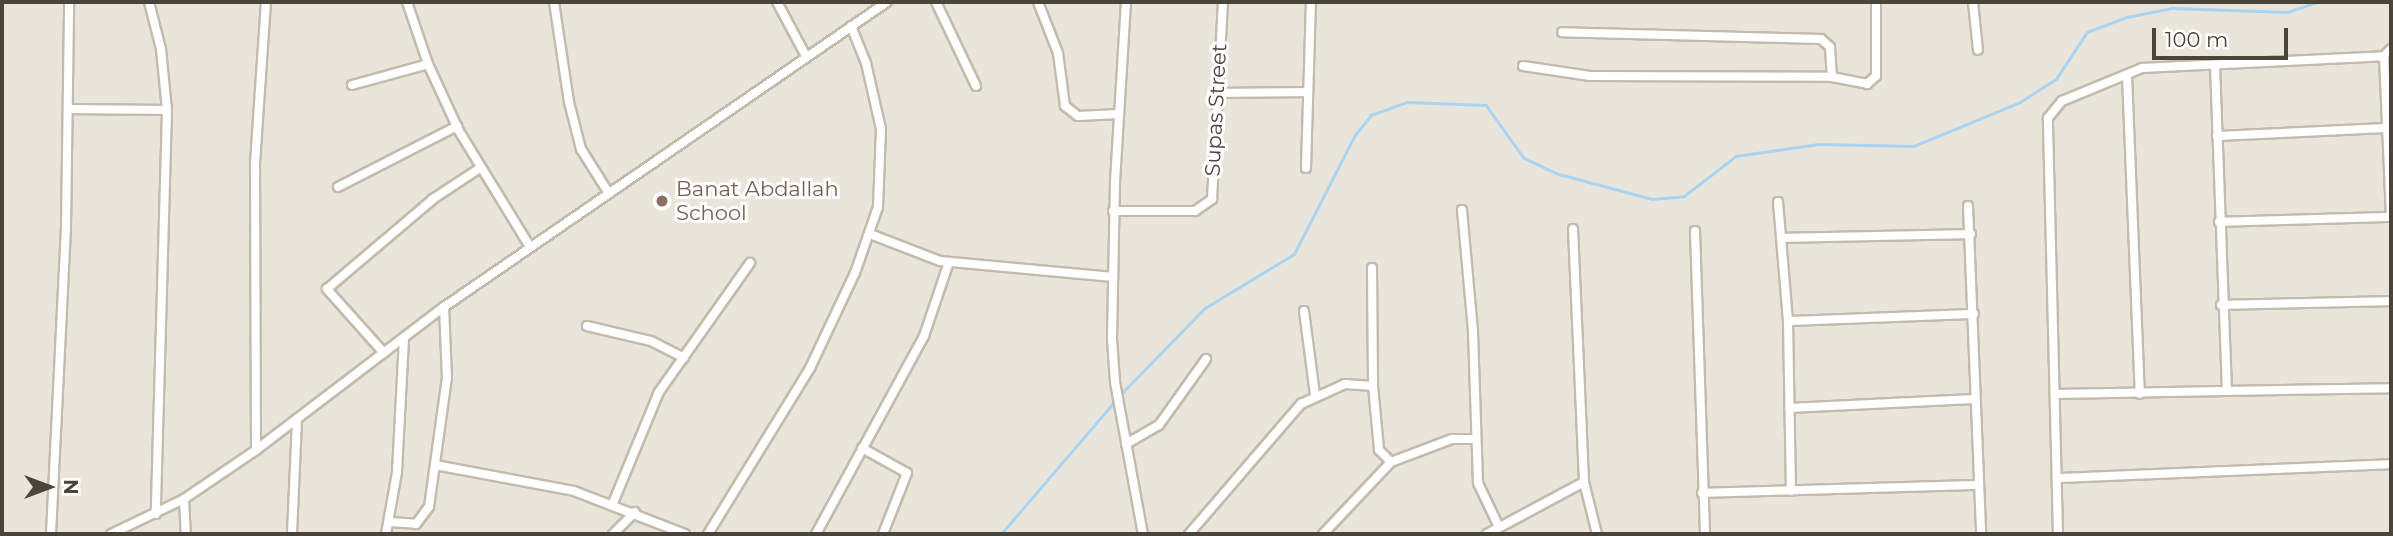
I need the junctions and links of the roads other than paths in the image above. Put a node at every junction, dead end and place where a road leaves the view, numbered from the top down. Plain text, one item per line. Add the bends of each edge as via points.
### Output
1 (69, 2) edge
2 (149, 2) edge
3 (266, 2) edge
4 (407, 2) edge
5 (554, 2) edge
6 (777, 2) edge
7 (887, 2) edge
8 (936, 2) edge
9 (1038, 2) edge
10 (1126, 2) edge
11 (1223, 2) edge
12 (1311, 2) edge
13 (1876, 2) edge
14 (1973, 2) edge
15 (852, 26) junction
16 (1562, 32) dead end
17 (1978, 50) dead end
18 (2388, 53) edge
19 (806, 55) junction
20 (428, 64) junction
21 (2215, 65) junction
22 (1522, 66) dead end
23 (2127, 75) junction
24 (1832, 76) junction
25 (352, 85) dead end
26 (976, 86) dead end
27 (1308, 92) junction
28 (1215, 93) junction
29 (69, 109) junction
30 (167, 110) junction
31 (1119, 114) junction
32 (457, 127) junction
33 (2387, 128) junction
34 (2217, 136) junction
35 (480, 168) junction
36 (1306, 168) dead end
37 (338, 187) dead end
38 (608, 192) junction
39 (1778, 202) dead end
40 (1968, 206) dead end
41 (1462, 210) dead end
42 (1114, 211) junction
43 (2391, 217) edge
44 (2219, 222) junction
45 (1573, 229) dead end
46 (1695, 231) dead end
47 (870, 234) junction
48 (1971, 234) junction
49 (1781, 238) junction
50 (530, 247) junction
51 (750, 262) dead end
52 (949, 262) junction
53 (1372, 268) dead end
54 (1113, 277) junction
55 (2391, 301) edge
56 (2221, 305) junction
57 (444, 307) junction
58 (1304, 311) dead end
59 (1974, 314) junction
60 (1788, 321) junction
61 (587, 326) dead end
62 (404, 337) junction
63 (384, 353) junction
64 (684, 358) junction
65 (1206, 359) dead end
66 (1373, 386) junction
67 (2391, 388) edge
68 (2227, 390) junction
69 (1315, 394) junction
70 (2055, 394) junction
71 (2140, 394) junction
72 (1974, 399) junction
73 (1789, 408) junction
74 (297, 419) junction
75 (1473, 439) junction
76 (1126, 444) junction
77 (862, 448) junction
78 (256, 450) junction
79 (1391, 462) junction
80 (2391, 464) edge
81 (435, 465) junction
82 (2058, 478) junction
83 (1584, 482) junction
84 (1978, 485) junction
85 (1791, 491) junction
86 (1702, 494) junction
87 (184, 499) junction
88 (613, 503) junction
89 (635, 512) junction
90 (156, 514) junction
91 (390, 522) junction
92 (1498, 525) junction
93 (51, 534) edge
94 (111, 534) edge
95 (186, 534) edge
96 (292, 534) edge
97 (386, 534) edge
98 (613, 534) edge
99 (685, 534) edge
100 (708, 534) edge
101 (816, 534) edge
102 (883, 534) edge
103 (1143, 534) edge
104 (1189, 534) edge
105 (1323, 534) edge
106 (1487, 534) edge
107 (1597, 534) edge
108 (1704, 534) edge
109 (1982, 534) edge
110 (2058, 534) edge

1 - 29 street
2 - 30 street via 162,49
3 - 78 street via 255,163
4 - 20 street
5 - 38 street via 581,149
6 - 19 street
7 - 15 street
8 - 26 street
9 - 31 street via 1059,53 1065,106 1078,116
10 - 31 street
11 - 28 street, Supas Street
12 - 27 street
13 - 24 street via 1876,76 1867,84
14 - 17 street
15 - 19 street
15 - 47 street via 881,129 883,163
16 - 24 street via 1821,39 1830,47
18 - 21 street
18 - 33 street
19 - 38 street
20 - 25 street
20 - 32 street
21 - 23 street via 2142,68
21 - 34 street
22 - 24 street via 1604,77
23 - 70 street via 2062,101 2045,127
23 - 71 street
27 - 28 street
27 - 36 street
28 - 42 street, Supas Street via 1212,199 1208,205 1195,211
29 - 30 street
29 - 93 street
30 - 90 street
31 - 42 street
32 - 35 street
32 - 37 street
33 - 34 street
33 - 43 street
34 - 44 street
35 - 50 street
35 - 63 street via 433,199 327,289
38 - 50 street
39 - 49 street
40 - 48 street
41 - 75 street via 1473,332
42 - 54 street
43 - 44 street
44 - 56 street
45 - 83 street
46 - 86 street
47 - 52 street
47 - 100 street via 810,368
48 - 49 street
48 - 59 street
49 - 60 street
50 - 57 street
51 - 64 street
52 - 54 street
52 - 77 street via 924,336
53 - 66 street
54 - 76 street via 1115,383
55 - 56 street
56 - 68 street
57 - 62 street
57 - 81 street via 448,350
58 - 69 street
59 - 60 street
59 - 72 street
60 - 73 street
61 - 64 street via 650,341
62 - 63 street
62 - 91 street
63 - 74 street
64 - 88 street via 659,392
65 - 76 street via 1159,425
66 - 69 street via 1352,383
66 - 79 street via 1379,450
67 - 68 street
68 - 71 street
69 - 104 street via 1290,416
70 - 71 street
70 - 82 street
72 - 73 street
72 - 84 street
73 - 85 street
74 - 78 street
74 - 96 street
75 - 79 street via 1452,439
75 - 92 street via 1478,482
76 - 103 street
77 - 101 street
77 - 102 street via 907,473
78 - 87 street
79 - 105 street
80 - 82 street
81 - 88 street
81 - 91 street via 429,507 422,519 408,525
82 - 110 street
83 - 92 street
83 - 107 street
84 - 85 street
84 - 109 street
85 - 86 street
86 - 108 street
87 - 90 street
87 - 95 street
88 - 89 street
89 - 98 street
89 - 99 street
90 - 94 street
91 - 97 street
92 - 106 street

